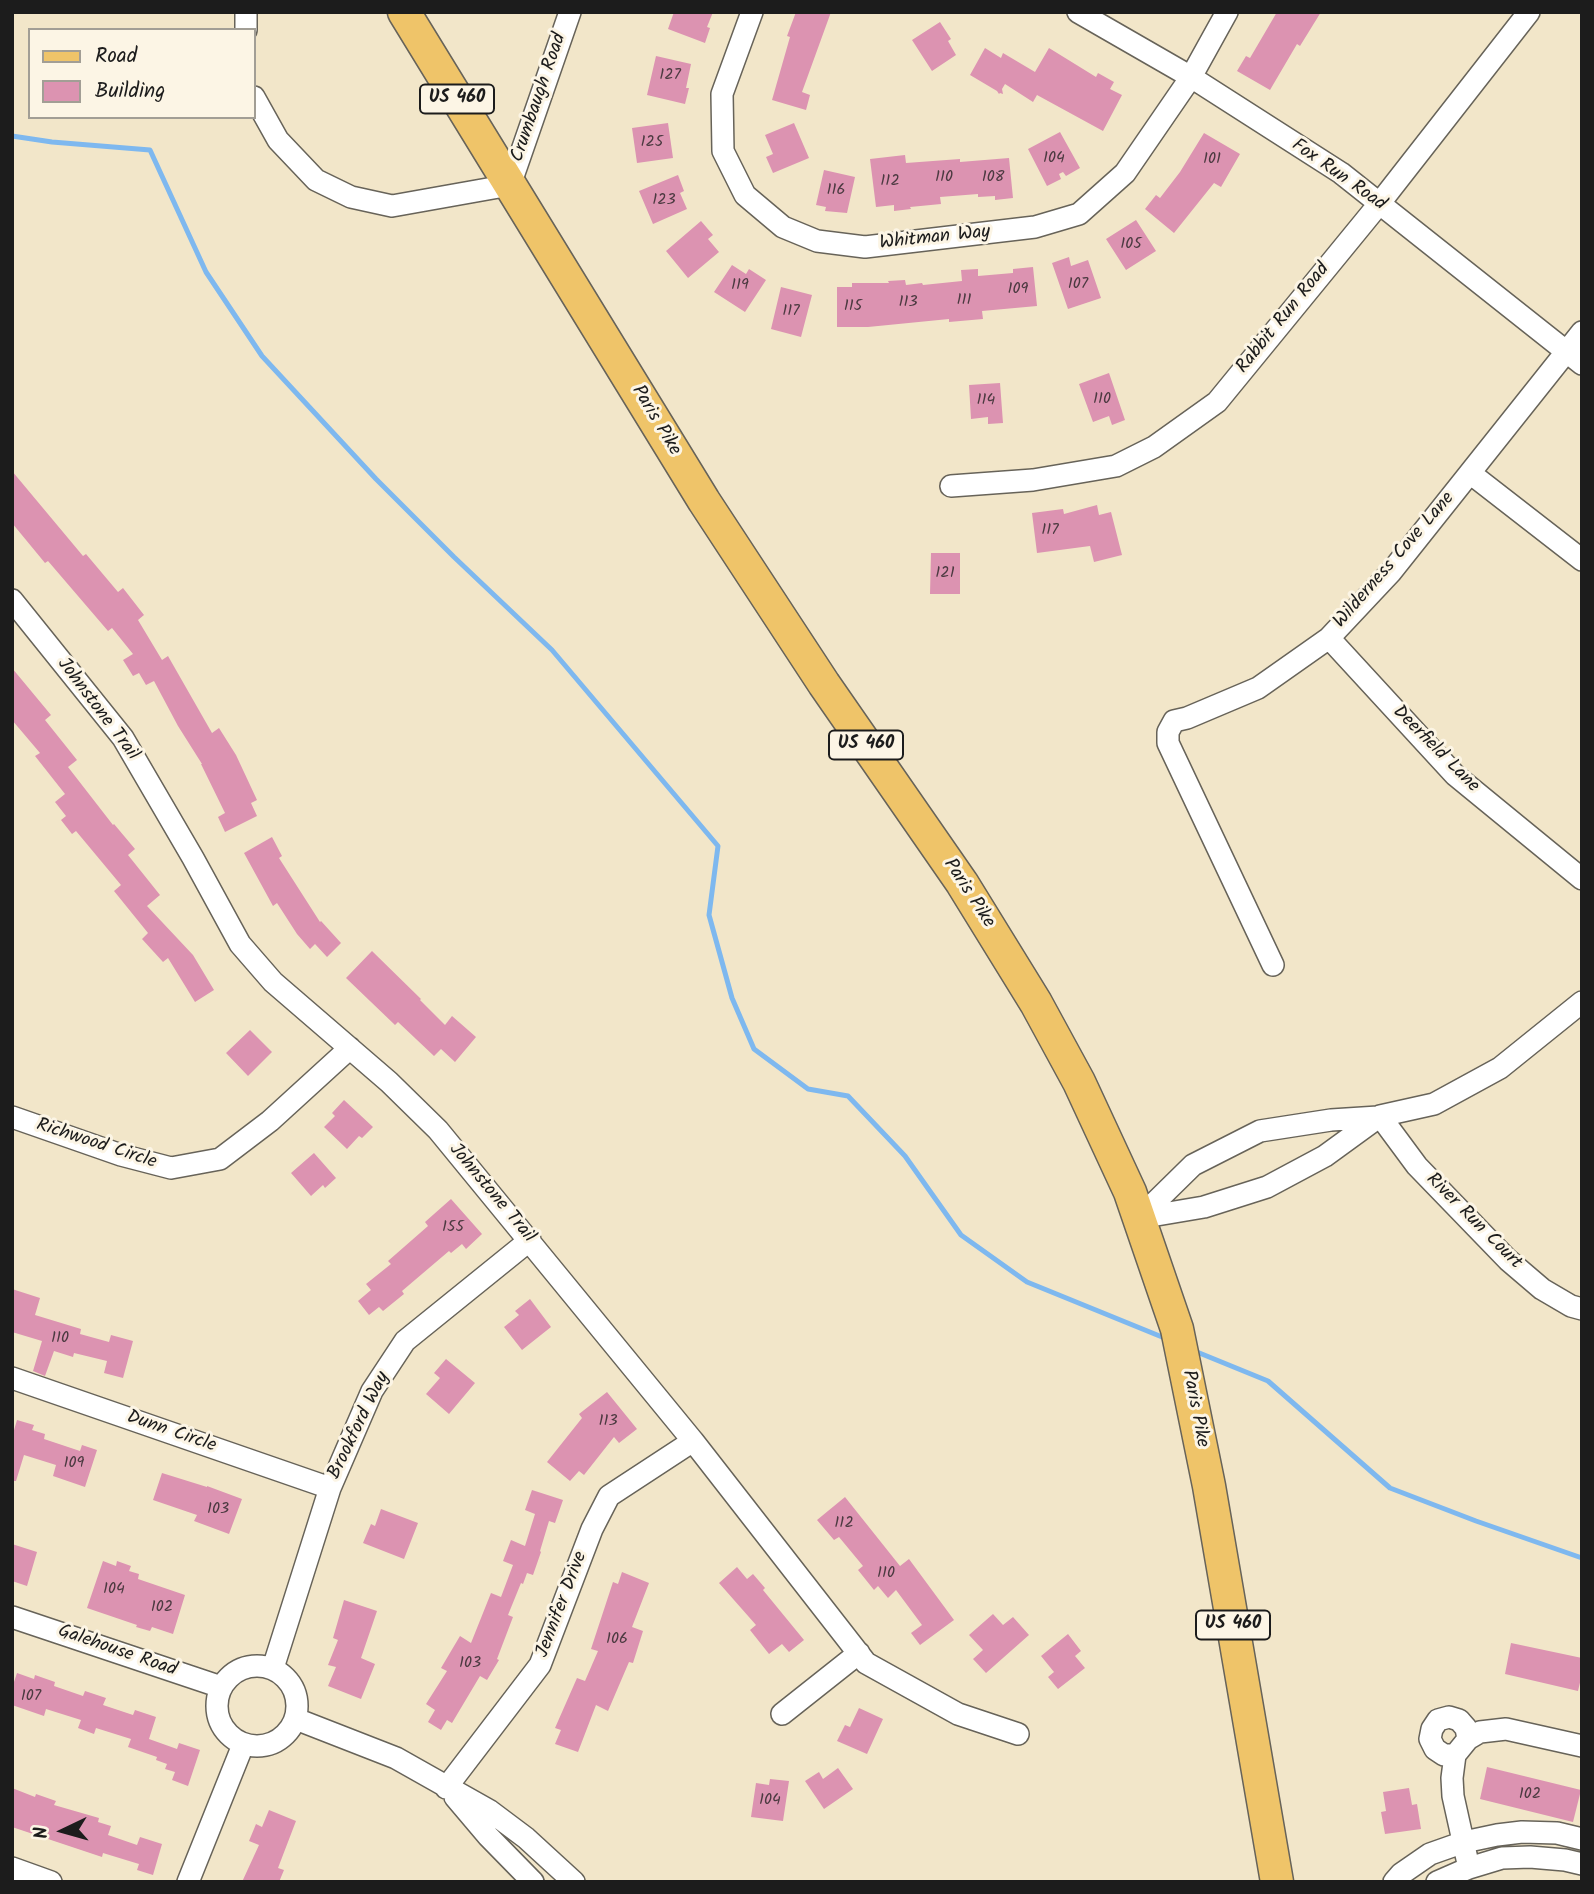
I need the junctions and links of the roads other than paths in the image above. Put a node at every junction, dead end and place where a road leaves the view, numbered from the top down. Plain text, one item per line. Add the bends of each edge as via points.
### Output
1 (404, 12) edge
2 (570, 12) edge
3 (752, 12) edge
4 (1078, 12) edge
5 (1227, 12) edge
6 (1529, 12) edge
7 (1191, 77) junction
8 (256, 101) edge
9 (510, 185) junction
10 (1379, 204) junction
11 (1582, 332) edge
12 (1574, 358) edge
13 (1469, 473) junction
14 (951, 486) dead end
15 (1582, 560) edge
16 (12, 600) edge
17 (1329, 638) junction
18 (1582, 879) edge
19 (1273, 965) dead end
20 (1582, 1002) edge
21 (350, 1048) junction
22 (1380, 1116) junction
23 (12, 1117) edge
24 (1139, 1218) junction
25 (530, 1240) junction
26 (1582, 1309) edge
27 (12, 1378) edge
28 (693, 1441) junction
29 (330, 1488) junction
30 (12, 1617) edge
31 (859, 1653) junction
32 (273, 1668) junction
33 (221, 1687) junction
34 (782, 1714) dead end
35 (296, 1719) junction
36 (1018, 1734) dead end
37 (243, 1745) junction
38 (1582, 1746) edge
39 (446, 1788) junction
40 (1582, 1839) edge
41 (1464, 1842) junction
42 (1582, 1864) edge
43 (12, 1868) edge
44 (1469, 1868) junction
45 (51, 1882) edge
46 (188, 1882) edge
47 (533, 1882) edge
48 (574, 1882) edge
49 (1277, 1882) edge
50 (1394, 1882) edge
51 (1437, 1882) edge

1 - 9 main road, Paris Pike / US 460
2 - 9 street, Crumbaugh Road
3 - 7 street, Whitman Way via 722,94 723,151 745,195 783,227 817,240 865,247 1035,227 1079,214 1125,173
4 - 7 street, Fox Run Road
5 - 7 street, Whitman Way
6 - 10 street, Rabbit Run Road
7 - 10 street, Fox Run Road via 1341,173
8 - 9 street via 278,140 316,180 351,197 392,205
9 - 24 main road, Paris Pike / US 460 via 704,501 962,883 1036,1003 1079,1082
10 - 12 street, Fox Run Road
10 - 14 street, Rabbit Run Road via 1217,402 1154,447 1116,466 1033,480
11 - 12 street, Wilderness Cove Lane
12 - 13 street, Wilderness Cove Lane
13 - 15 street
13 - 17 street, Wilderness Cove Lane via 1391,572
16 - 21 street, Johnstone Trail via 122,738 240,944 273,982
17 - 18 street, Deerfield Lane via 1455,775
17 - 19 street, Wilderness Cove Lane via 1258,688 1174,722 1168,732 1168,743
20 - 22 street via 1500,1068 1434,1104
21 - 23 street, Richwood Circle via 270,1121 220,1159 171,1168
21 - 25 street, Johnstone Trail via 438,1130
22 - 24 street via 1325,1156 1267,1187 1204,1207
22 - 24 street via 1261,1131 1193,1165
22 - 26 street, River Run Court via 1417,1166 1508,1260 1542,1289
24 - 49 main road, Paris Pike / US 460 via 1186,1368
25 - 28 street, Johnstone Trail
25 - 29 street, Brookford Way via 405,1341 372,1391
27 - 29 street, Dunn Circle
28 - 31 street, Johnstone Trail
28 - 39 street, Jennifer Drive via 610,1496 592,1529 540,1665
29 - 32 street, Brookford Way
30 - 33 street, Galehouse Road
31 - 34 street
31 - 36 street, Johnstone Trail via 866,1663 958,1714
32 - 33 street via 243,1668
32 - 35 street via 289,1681 298,1699
33 - 37 street via 216,1710 225,1731
35 - 37 street via 281,1740 269,1746
35 - 39 street via 396,1758
37 - 46 street
38 - 41 street via 1506,1729 1480,1732 1462,1747 1452,1769
39 - 47 street
39 - 48 street via 499,1818
40 - 41 street via 1522,1832
41 - 44 street
41 - 50 street via 1430,1854
42 - 44 street via 1530,1857 1502,1858
43 - 45 street
44 - 51 street

